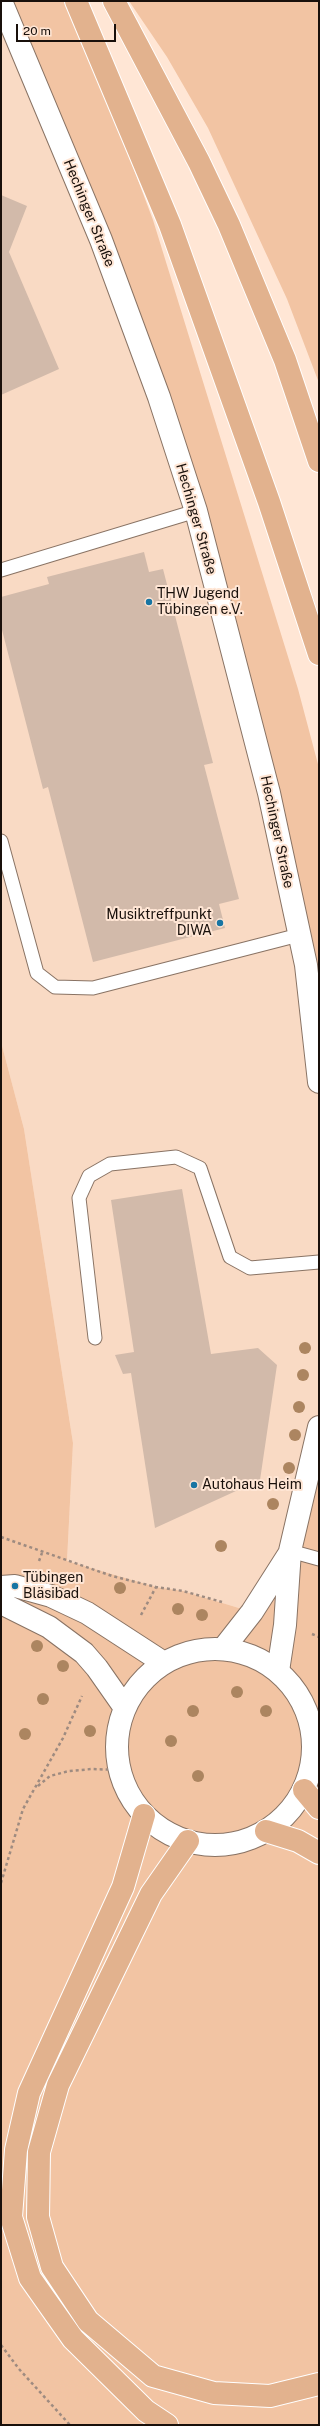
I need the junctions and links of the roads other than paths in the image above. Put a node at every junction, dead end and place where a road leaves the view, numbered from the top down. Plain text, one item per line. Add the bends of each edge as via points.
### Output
1 (1, 1) edge
2 (76, 1) edge
3 (114, 1) edge
4 (319, 461) edge
5 (196, 511) junction
6 (1, 570) edge
7 (319, 654) edge
8 (1, 841) edge
9 (299, 935) junction
10 (319, 1082) edge
11 (319, 1262) edge
12 (95, 1338) dead end
13 (319, 1427) edge
14 (290, 1551) junction
15 (319, 1559) edge
16 (1, 1587) edge
17 (1, 1603) edge
18 (223, 1649) junction
19 (164, 1663) junction
20 (278, 1671) junction
21 (125, 1708) junction
22 (304, 1790) junction
23 (319, 1808) edge
24 (144, 1815) junction
25 (266, 1831) junction
26 (188, 1841) junction
27 (319, 1853) edge
28 (319, 2384) edge
29 (167, 2425) edge

1 - 5 street, Hechinger Straße via 101,240 159,398
2 - 7 highway via 170,225 269,502
3 - 4 highway via 199,162 229,225 285,360
5 - 6 lane
5 - 9 street, Hechinger Straße via 269,793
8 - 9 lane via 37,973 55,987 93,988
9 - 10 street, Hechinger Straße via 306,965
11 - 12 lane via 250,1268 230,1257 200,1168 176,1157 110,1164 89,1176 79,1198
13 - 14 street
14 - 15 lane
14 - 18 street via 252,1612
14 - 20 street via 285,1625
16 - 19 street via 15,1586 51,1596 87,1612
17 - 21 street via 49,1627 84,1653
18 - 19 street via 192,1651
18 - 20 street via 249,1655
19 - 21 street via 148,1675 135,1690
20 - 22 street via 300,1696 312,1726 313,1759
21 - 24 street via 117,1739 120,1770 129,1794
22 - 23 highway
22 - 25 street via 288,1814
24 - 26 street via 164,1831
24 - 29 highway via 123,1887 30,2093 16,2150 11,2217 30,2278 73,2339 146,2411
25 - 26 street via 228,1845
25 - 27 highway via 298,1841
26 - 28 highway via 151,1894 58,2084 39,2152 38,2217 52,2267 88,2321 153,2376 214,2393 270,2396

